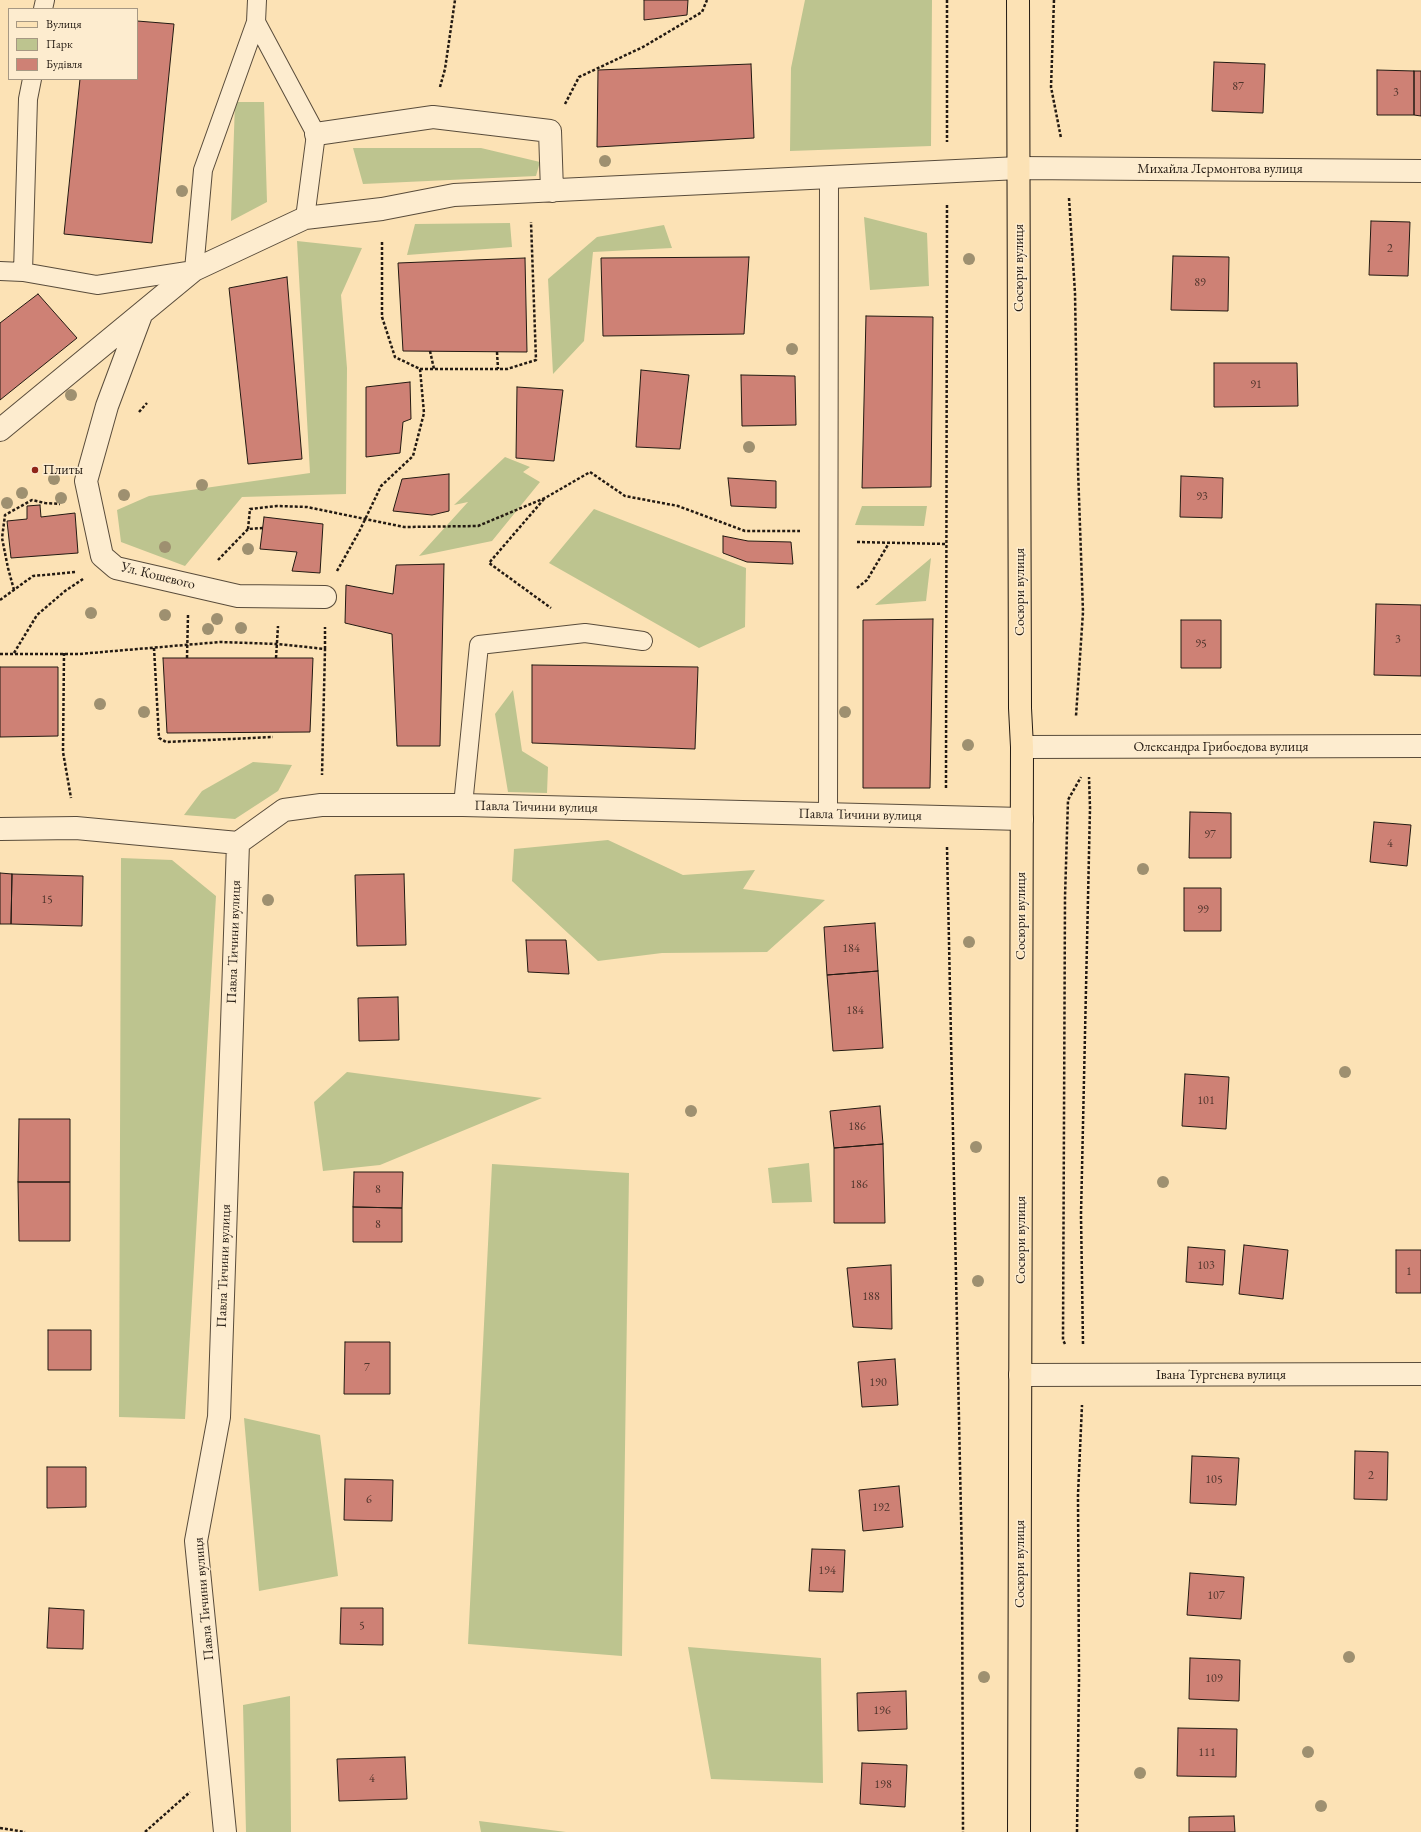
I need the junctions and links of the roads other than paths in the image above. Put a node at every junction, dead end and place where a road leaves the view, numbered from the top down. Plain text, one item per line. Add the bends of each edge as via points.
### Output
1 (257, 0) edge
2 (1018, 0) edge
3 (256, 22) junction
4 (32, 80) edge
5 (316, 134) junction
6 (1019, 168) junction
7 (1421, 171) edge
8 (829, 178) junction
9 (542, 191) junction
10 (305, 218) junction
11 (0, 270) edge
12 (194, 270) junction
13 (23, 272) junction
14 (0, 282) edge
15 (142, 313) junction
16 (0, 430) edge
17 (325, 597) road end
18 (643, 641) dead end
19 (1421, 746) edge
20 (1022, 747) junction
21 (463, 805) junction
22 (828, 814) junction
23 (1022, 819) junction
24 (0, 829) edge
25 (238, 843) junction
26 (1421, 1374) edge
27 (1020, 1375) junction
28 (225, 1832) edge
29 (1019, 1832) edge

1 - 3 lane
2 - 6 main road, Сосюри вулиця
3 - 5 lane
3 - 12 lane via 203,170
4 - 13 lane via 28,99
5 - 9 street via 433,117 550,131
5 - 10 lane
6 - 7 street, Михайла Лермонтова вулиця
6 - 8 street, Михайла Лермонтова вулиця
6 - 20 main road, Сосюри вулиця
8 - 9 street, Михайла Лермонтова вулиця
8 - 22 lane
9 - 10 street, Михайла Лермонтова вулиця via 454,195 382,209
10 - 12 street, Михайла Лермонтова вулиця
11 - 13 lane
12 - 13 lane via 97,286
12 - 15 street, Михайла Лермонтова вулиця
13 - 14 lane
15 - 16 street, Михайла Лермонтова вулиця
15 - 17 street, Ул. Кошевого via 107,406 86,480 102,556 107,568 238,596
18 - 21 lane via 585,633 479,646
19 - 20 street, Олександра Грибоєдова вулиця via 1093,755 1073,747
20 - 23 main road, Сосюри вулиця
21 - 22 street, Павла Тичини вулиця
21 - 25 street, Павла Тичини вулиця via 321,805 284,810
22 - 23 street, Павла Тичини вулиця
23 - 27 main road, Сосюри вулиця
24 - 25 street via 76,828
25 - 28 street, Павла Тичини вулиця via 219,1417 196,1541
26 - 27 street, Івана Тургенєва вулиця
27 - 29 main road, Сосюри вулиця

